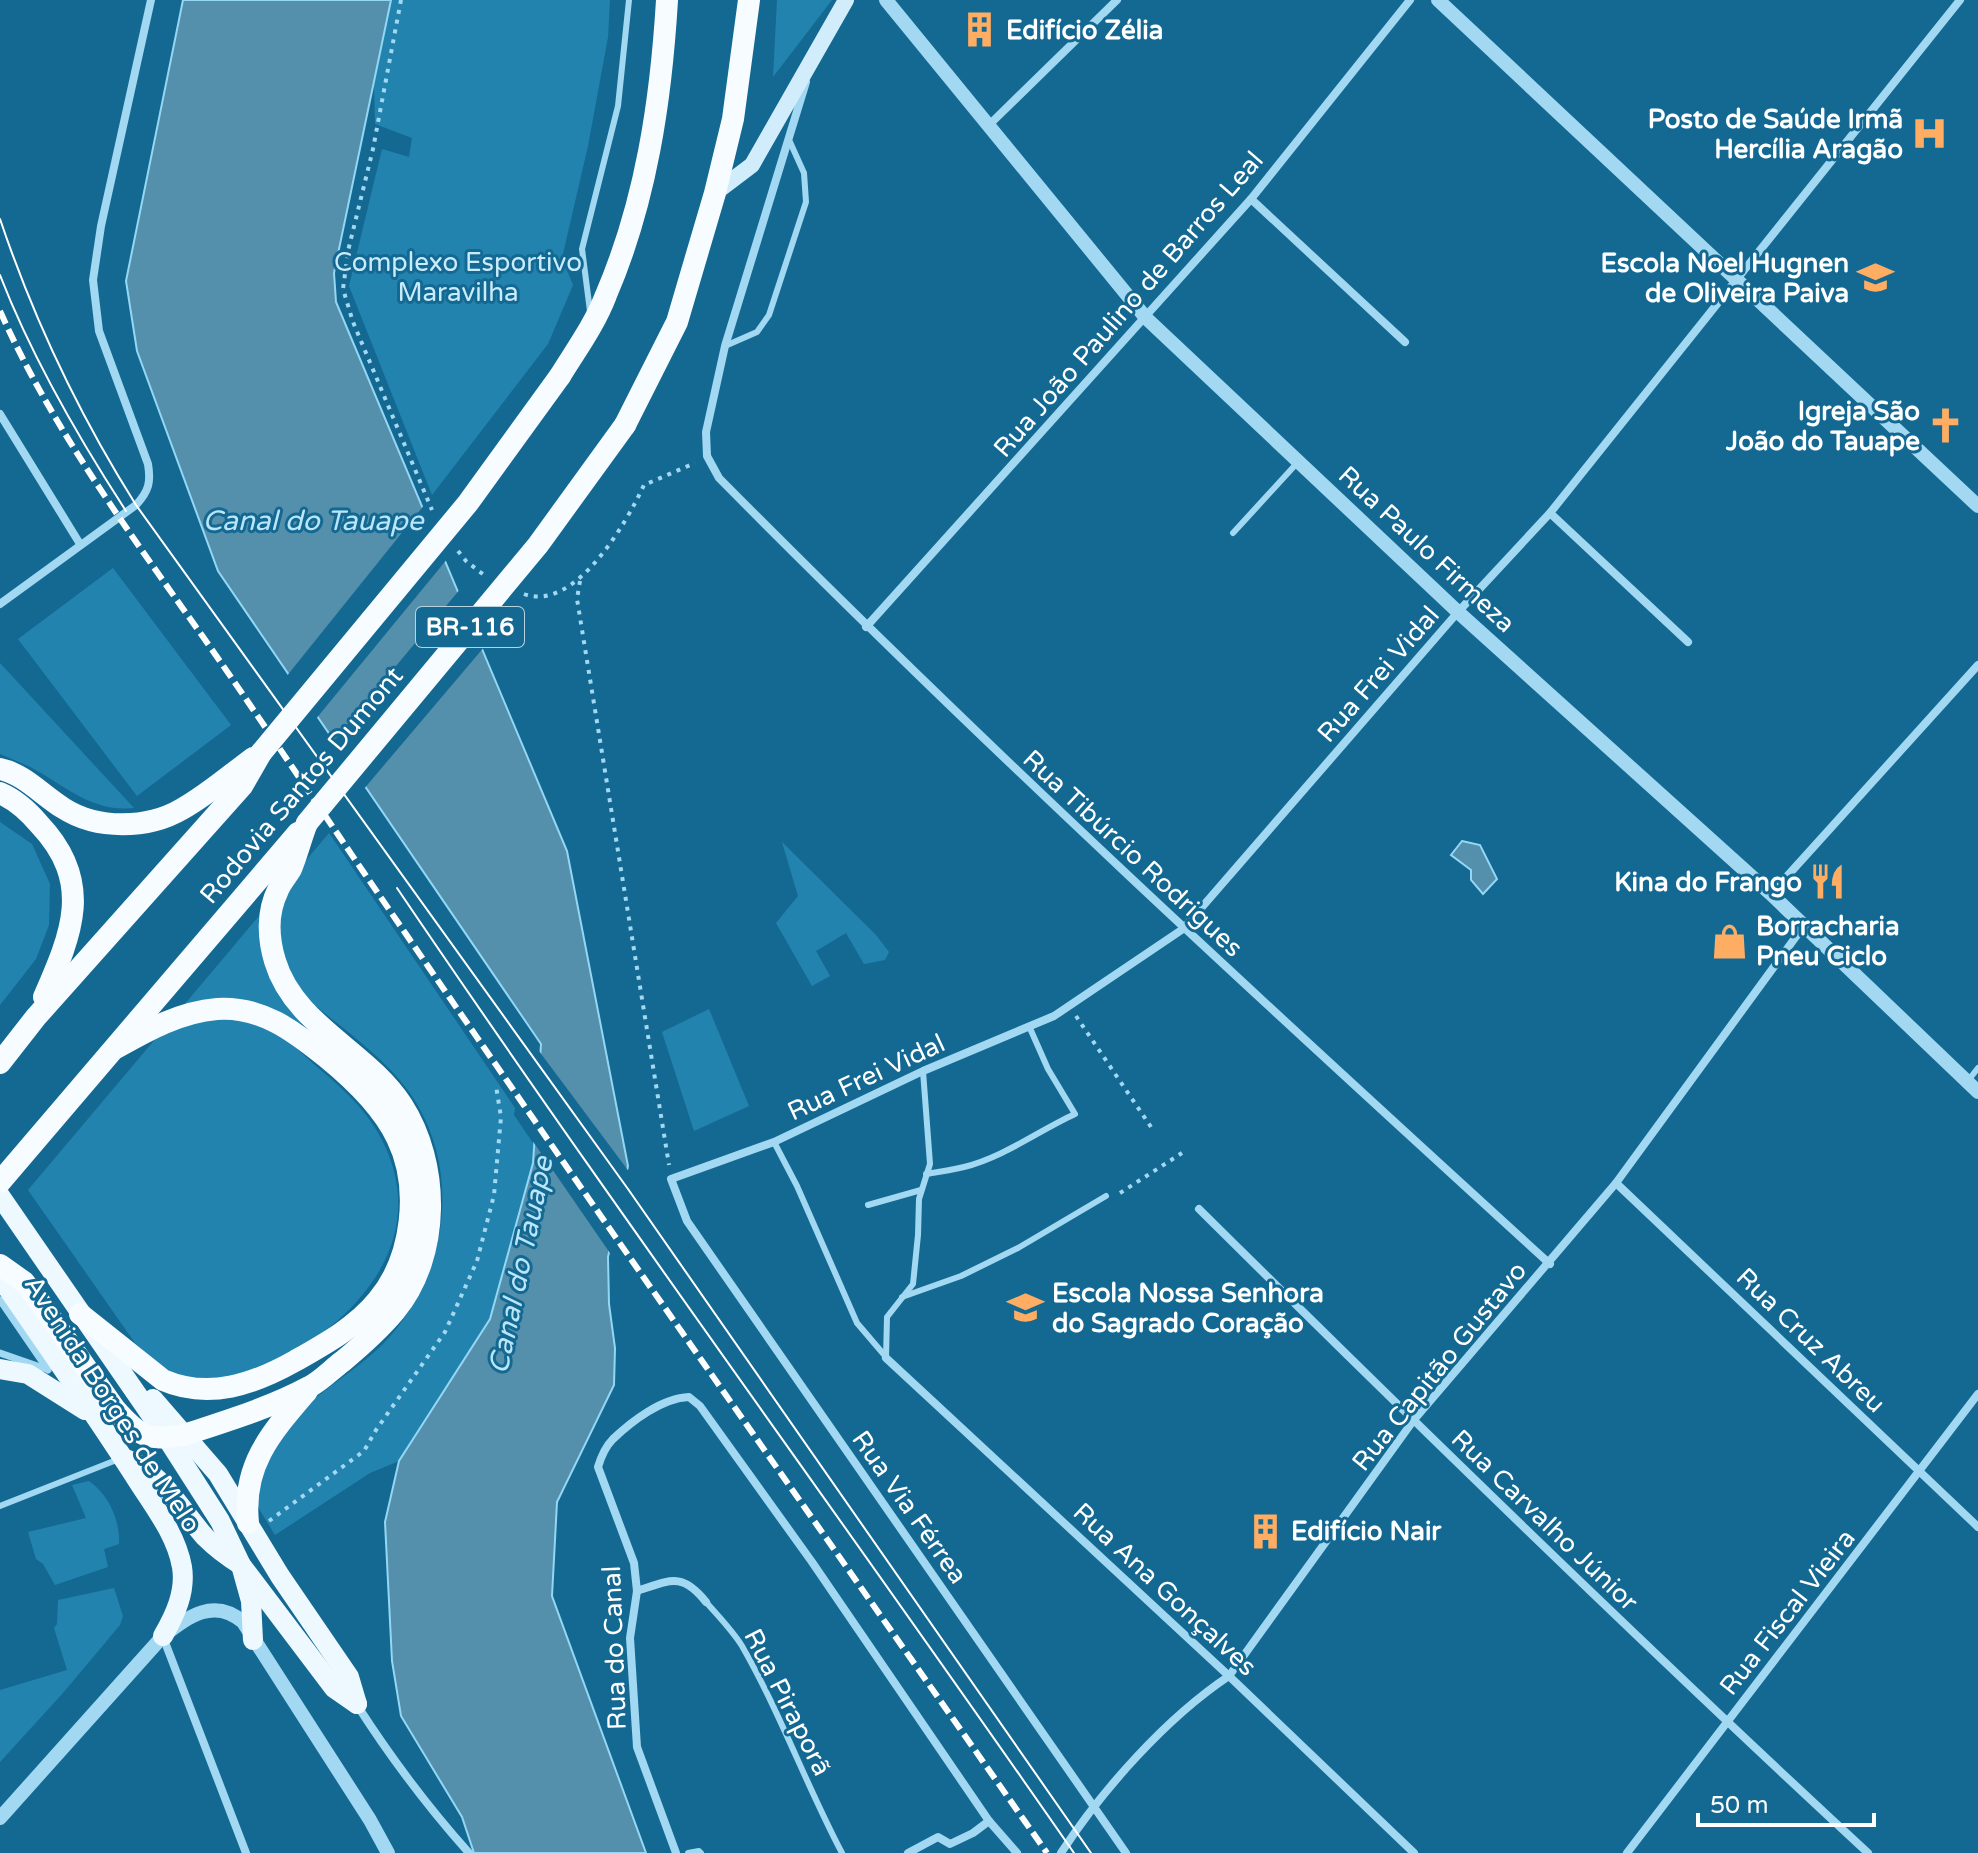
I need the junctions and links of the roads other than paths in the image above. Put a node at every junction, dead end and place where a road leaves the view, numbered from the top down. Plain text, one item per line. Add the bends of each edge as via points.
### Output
1 (151, 0) edge
2 (629, 0) edge
3 (667, 0) edge
4 (749, 0) edge
5 (846, 0) edge
6 (886, 0) edge
7 (1117, 0) edge
8 (1410, 0) edge
9 (1438, 0) edge
10 (1960, 0) edge
11 (814, 54) junction
12 (988, 126) junction
13 (790, 142) junction
14 (715, 193) junction
15 (1251, 199) junction
16 (1737, 279) junction
17 (1146, 318) junction
18 (592, 324) junction
19 (1405, 342) dead end
20 (725, 346) junction
21 (0, 414) edge
22 (1298, 461) junction
23 (1978, 506) edge
24 (1550, 513) junction
25 (1233, 533) dead end
26 (80, 544) junction
27 (0, 604) edge
28 (1458, 612) junction
29 (866, 627) junction
30 (1688, 642) dead end
31 (1978, 665) edge
32 (261, 753) junction
33 (0, 769) edge
34 (0, 793) edge
35 (307, 823) junction
36 (1771, 894) junction
37 (1803, 927) junction
38 (1183, 929) junction
39 (36, 1017) junction
40 (302, 1023) junction
41 (1029, 1026) junction
42 (116, 1048) junction
43 (0, 1063) edge
44 (1978, 1068) edge
45 (923, 1071) junction
46 (1972, 1087) edge
47 (774, 1142) junction
48 (926, 1174) junction
49 (671, 1179) joint
50 (0, 1182) edge
51 (1616, 1183) junction
52 (921, 1190) junction
53 (0, 1196) edge
54 (1106, 1196) road end
55 (868, 1205) dead end
56 (1199, 1209) dead end
57 (1550, 1264) junction
58 (0, 1265) edge
59 (0, 1277) edge
60 (902, 1297) junction
61 (0, 1300) edge
62 (80, 1314) junction
63 (0, 1353) edge
64 (886, 1358) junction
65 (0, 1369) edge
66 (311, 1386) junction
67 (1978, 1394) edge
68 (96, 1417) junction
69 (1413, 1421) junction
70 (176, 1436) junction
71 (123, 1458) junction
72 (1920, 1472) junction
73 (0, 1506) edge
74 (256, 1524) junction
75 (1978, 1527) edge
76 (241, 1565) junction
77 (637, 1591) junction
78 (706, 1602) joint
79 (163, 1636) junction
80 (253, 1640) junction
81 (1229, 1676) junction
82 (357, 1704) junction
83 (1727, 1723) junction
84 (1093, 1804) junction
85 (0, 1818) edge
86 (989, 1821) junction
87 (243, 1852) edge
88 (388, 1853) edge
89 (469, 1853) edge
90 (676, 1853) edge
91 (688, 1853) edge
92 (701, 1853) edge
93 (842, 1853) edge
94 (908, 1853) edge
95 (1017, 1853) edge
96 (1061, 1853) edge
97 (1126, 1853) edge
98 (1414, 1853) edge
99 (1627, 1853) edge
100 (1868, 1853) edge

1 - 26 street via 93,280 99,331 150,482 146,495
2 - 18 lane via 618,106 582,249
3 - 18 highway, Rodovia Santos Dumont / BR-116 via 657,113 638,202
4 - 14 highway, Rodovia Santos Dumont / BR-116 via 733,119
5 - 11 main road
6 - 12 street, Rua Paulo Firmeza
7 - 12 street
8 - 15 street, Rua João Paulino de Barros Leal
9 - 16 street
10 - 16 street, Rua Frei Vidal
11 - 13 street
11 - 14 main road via 752,165
12 - 17 street, Rua Paulo Firmeza
13 - 20 street
13 - 20 lane via 804,173 806,202 769,315 757,332
14 - 35 highway, Rodovia Santos Dumont / BR-116, bridge via 677,322 625,425 538,545
15 - 17 street, Rua João Paulino de Barros Leal
15 - 19 street
16 - 23 street
16 - 24 street, Rua Frei Vidal
17 - 22 street, Rua Paulo Firmeza
17 - 29 street, Rua João Paulino de Barros Leal
18 - 32 highway, Rodovia Santos Dumont / BR-116, bridge via 468,503
20 - 29 street, Rua Tibúrcio Rodrigues via 706,432 707,456 719,478
21 - 26 street
22 - 25 lane
22 - 28 street, Rua Paulo Firmeza
24 - 28 street, Rua Frei Vidal
24 - 30 street
26 - 27 street
28 - 36 street, Rua Paulo Firmeza
28 - 38 street, Rua Frei Vidal
29 - 38 street, Rua Tibúrcio Rodrigues
31 - 36 street
32 - 33 highway via 181,810 128,824 97,822 66,810 13,772
32 - 39 highway, Rodovia Santos Dumont / BR-116 via 242,786
34 - 39 highway via 54,839 75,904 68,943
35 - 40 highway via 268,926 275,962
35 - 42 highway, Rodovia Santos Dumont / BR-116
36 - 37 street, Rua Paulo Firmeza
37 - 46 street, Rua Paulo Firmeza
37 - 51 street, Rua Capitão Gustavo
38 - 41 street, Rua Frei Vidal via 1054,1016
38 - 57 street, Rua Tibúrcio Rodrigues
39 - 43 highway, Rodovia Santos Dumont / BR-116
40 - 42 highway via 219,1009 159,1024
40 - 62 highway via 370,1099 403,1152 410,1185 407,1237 379,1298 334,1339 263,1379 222,1389 163,1380
40 - 66 highway via 383,1080 402,1105 424,1158 430,1215 417,1269 396,1310 362,1346
41 - 45 street, Rua Frei Vidal
41 - 48 lane via 1075,1114 966,1167
42 - 50 highway, Rodovia Santos Dumont / BR-116
44 - 46 lane
45 - 47 street, Rua Frei Vidal
45 - 48 lane via 930,1164
47 - 49 street, Rua Frei Vidal
47 - 64 lane via 857,1323
48 - 52 lane
49 - 84 street, Rua Via Férrea via 687,1221
51 - 57 street, Rua Capitão Gustavo
51 - 72 street, Rua Cruz Abreu
52 - 55 lane
52 - 60 lane via 913,1284
53 - 62 main road, Avenida Borges de Melo
54 - 60 lane via 1018,1248
56 - 69 street, Rua Carvalho Júnior
57 - 69 street, Rua Capitão Gustavo
58 - 70 highway via 24,1282 131,1426 145,1436
59 - 68 main road, Avenida Borges de Melo
60 - 64 lane via 887,1317
61 - 63 street via 48,1370
62 - 70 main road, Avenida Borges de Melo
64 - 81 street, Rua Ana Gonçalves
65 - 68 main road via 28,1374
66 - 70 highway
66 - 74 highway via 262,1446 246,1503
67 - 72 street, Rua Fiscal Vieira
68 - 71 main road, Avenida Borges de Melo
69 - 81 street, Rua Capitão Gustavo
69 - 83 street, Rua Carvalho Júnior
70 - 74 main road via 218,1474
70 - 76 main road, Avenida Borges de Melo
71 - 73 lane
71 - 76 main road via 153,1474 206,1537
71 - 79 main road, Avenida Borges de Melo via 179,1550 182,1591
72 - 75 street, Rua Cruz Abreu
72 - 83 street, Rua Fiscal Vieira
74 - 82 main road via 280,1576 349,1677
76 - 80 main road, Avenida Borges de Melo via 251,1601
76 - 82 main road via 334,1688
77 - 78 street, Rua Piraporã via 676,1580 693,1586
77 - 86 street, Rua do Canal via 634,1563 598,1467 611,1440 675,1397 689,1397 812,1562
77 - 90 street, Rua do Canal via 630,1638 637,1747
78 - 93 lane, Rua Piraporã via 740,1643
79 - 80 street, Avenida Borges de Melo via 196,1614 223,1610 243,1622
79 - 85 street
79 - 87 street
80 - 88 street, Avenida Borges de Melo
81 - 84 street, Rua Capitão Gustavo via 1196,1698
81 - 98 street, Rua Ana Gonçalves
82 - 89 street via 418,1794
83 - 99 street, Rua Fiscal Vieira
83 - 100 street, Rua Carvalho Júnior
84 - 96 street, Rua Capitão Gustavo
84 - 97 street, Rua Via Férrea
86 - 94 street via 950,1844 938,1837
86 - 95 street
91 - 92 lane

